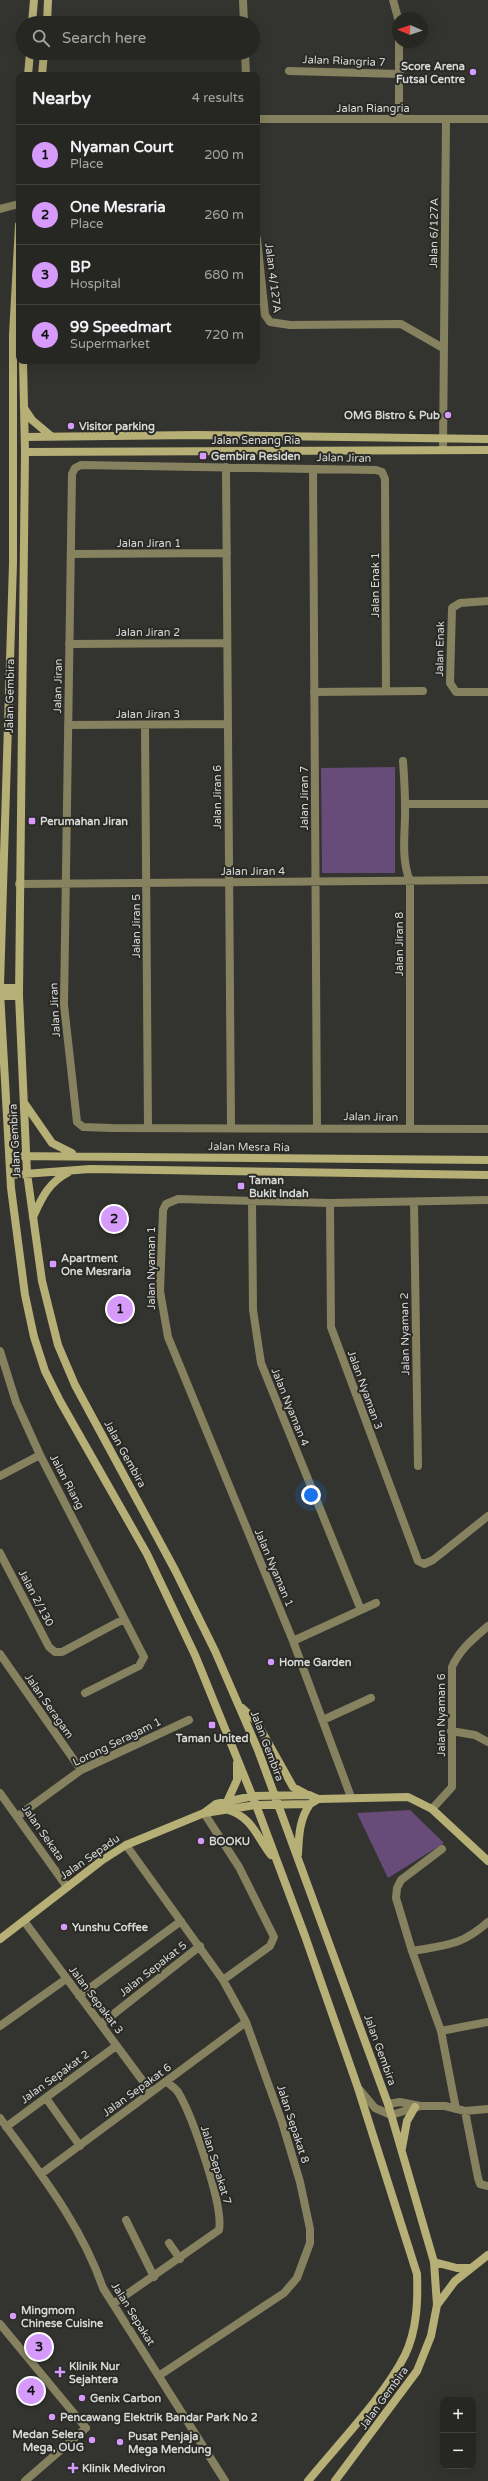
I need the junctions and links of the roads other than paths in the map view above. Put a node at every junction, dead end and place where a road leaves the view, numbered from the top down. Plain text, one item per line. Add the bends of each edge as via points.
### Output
1 (34, 0) edge
2 (48, 0) edge
3 (243, 0) edge
4 (393, 0) edge
5 (396, 12) edge
6 (33, 16) edge
7 (47, 16) edge
8 (244, 16) edge
9 (400, 48) edge
10 (29, 60) edge
11 (43, 60) edge
12 (245, 60) edge
13 (288, 70) dead end
14 (28, 72) edge
15 (42, 72) edge
16 (246, 72) edge
17 (400, 74) junction
18 (399, 118) junction
19 (260, 119) edge
20 (446, 119) junction
21 (488, 119) edge
22 (16, 205) edge
23 (0, 209) edge
24 (260, 268) edge
25 (16, 280) edge
26 (443, 348) junction
27 (23, 364) edge
28 (23, 405) junction
29 (11, 433) junction
30 (25, 436) junction
31 (51, 436) junction
32 (488, 438) edge
33 (443, 439) junction
34 (16, 444) junction
35 (444, 450) junction
36 (488, 450) edge
37 (25, 452) junction
38 (11, 453) junction
39 (226, 467) junction
40 (313, 469) junction
41 (385, 479) joint
42 (227, 553) junction
43 (71, 554) junction
44 (488, 601) edge
45 (227, 643) junction
46 (69, 644) junction
47 (386, 691) junction
48 (423, 691) dead end
49 (314, 692) junction
50 (488, 692) edge
51 (228, 724) junction
52 (68, 725) junction
53 (146, 725) junction
54 (403, 761) dead end
55 (405, 804) junction
56 (488, 804) edge
57 (488, 880) edge
58 (316, 881) junction
59 (410, 881) junction
60 (229, 882) junction
61 (65, 883) junction
62 (146, 883) junction
63 (19, 884) junction
64 (0, 940) edge
65 (0, 987) edge
66 (0, 992) edge
67 (18, 992) junction
68 (0, 996) edge
69 (2, 1068) edge
70 (24, 1102) junction
71 (148, 1128) junction
72 (231, 1128) junction
73 (317, 1128) junction
74 (410, 1129) junction
75 (488, 1129) edge
76 (27, 1155) junction
77 (9, 1156) junction
78 (80, 1156) junction
79 (488, 1160) edge
80 (74, 1170) junction
81 (27, 1173) junction
82 (11, 1175) junction
83 (488, 1175) edge
84 (252, 1200) junction
85 (488, 1200) edge
86 (414, 1202) junction
87 (330, 1203) junction
88 (32, 1218) junction
89 (0, 1351) edge
90 (40, 1455) junction
91 (418, 1466) dead end
92 (0, 1476) edge
93 (488, 1516) edge
94 (0, 1554) edge
95 (376, 1603) dead end
96 (361, 1610) junction
97 (124, 1619) junction
98 (488, 1626) edge
99 (293, 1641) junction
100 (0, 1654) edge
101 (84, 1693) dead end
102 (371, 1698) dead end
103 (240, 1706) junction
104 (189, 1720) dead end
105 (323, 1720) junction
106 (451, 1732) junction
107 (488, 1742) edge
108 (237, 1758) junction
109 (81, 1770) junction
110 (0, 1793) edge
111 (274, 1795) junction
112 (253, 1796) junction
113 (352, 1797) junction
114 (310, 1800) junction
115 (277, 1804) junction
116 (256, 1805) junction
117 (227, 1806) junction
118 (432, 1809) junction
119 (204, 1813) junction
120 (18, 1816) junction
121 (126, 1845) junction
122 (442, 1849) dead end
123 (298, 1857) junction
124 (276, 1860) junction
125 (488, 1860) edge
126 (67, 1887) junction
127 (24, 1921) junction
128 (180, 1921) junction
129 (488, 1922) edge
130 (0, 1939) edge
131 (200, 1946) junction
132 (412, 1951) junction
133 (66, 1978) junction
134 (223, 1980) junction
135 (80, 1996) junction
136 (246, 2022) junction
137 (488, 2022) edge
138 (101, 2024) junction
139 (0, 2026) edge
140 (441, 2031) junction
141 (116, 2046) junction
142 (167, 2082) junction
143 (358, 2088) junction
144 (151, 2092) junction
145 (46, 2098) junction
146 (388, 2104) junction
147 (418, 2106) junction
148 (488, 2109) edge
149 (460, 2110) junction
150 (391, 2115) junction
151 (0, 2118) edge
152 (6, 2127) junction
153 (80, 2146) junction
154 (402, 2149) junction
155 (41, 2174) junction
156 (488, 2186) edge
157 (126, 2220) dead end
158 (169, 2243) dead end
159 (488, 2255) edge
160 (180, 2259) junction
161 (434, 2262) junction
162 (469, 2268) junction
163 (154, 2277) junction
164 (113, 2304) junction
165 (437, 2305) junction
166 (0, 2324) edge
167 (160, 2375) junction
168 (25, 2481) edge
169 (225, 2481) edge
170 (308, 2481) edge
171 (335, 2481) edge

1 - 6 main road
2 - 7 main road
3 - 8 street
4 - 5 street
9 - 17 street
10 - 14 main road
11 - 15 main road
12 - 16 street
13 - 17 street, Jalan Riangria 7
17 - 18 street
18 - 19 street, Jalan Riangria
18 - 20 street, Jalan Riangria
20 - 21 street, Jalan Riangria
20 - 26 street, Jalan 6/127A
22 - 23 street
24 - 26 street, Jalan 4/127A via 265,315 268,321 290,325 401,324
25 - 29 main road, Jalan Gembira
26 - 33 street, Jalan 6/127A
27 - 28 main road, Jalan Gembira
28 - 30 main road, Jalan Gembira
28 - 31 main road via 32,420
29 - 34 main road
29 - 38 main road, Jalan Gembira
30 - 31 main road, Jalan Senang Ria
30 - 34 main road
30 - 37 main road, Jalan Gembira
31 - 33 main road, Jalan Senang Ria via 197,434
32 - 33 main road, Jalan Senang Ria
33 - 35 street, Jalan 6/127A
34 - 37 main road
34 - 38 main road
35 - 36 main road, Jalan Senang Ria
35 - 37 main road, Jalan Senang Ria
37 - 63 main road, Jalan Gembira
38 - 64 main road, Jalan Gembira via 13,563
39 - 40 street, Jalan Jiran
39 - 42 street, Jalan Jiran 6
39 - 43 street, Jalan Jiran via 81,465 73,471
40 - 41 street, Jalan Jiran via 376,470 382,472
40 - 49 street, Jalan Jiran 7
41 - 47 street, Jalan Enak 1
42 - 43 street, Jalan Jiran 1
42 - 45 street, Jalan Jiran 6
43 - 46 street, Jalan Jiran
44 - 50 street, Jalan Enak via 462,602 454,605 451,687 460,692
45 - 46 street, Jalan Jiran 2
45 - 51 street, Jalan Jiran 6
46 - 52 street, Jalan Jiran
47 - 48 street
47 - 49 street
49 - 58 street, Jalan Jiran 7
51 - 53 street, Jalan Jiran 3
51 - 60 street, Jalan Jiran 6
52 - 53 street, Jalan Jiran 3
52 - 61 street, Jalan Jiran
53 - 62 street, Jalan Jiran 5
54 - 55 street, Jalan Jiran 8
55 - 56 street
55 - 59 street, Jalan Jiran 8 via 405,858
57 - 59 street, Jalan Jiran 4
58 - 59 street, Jalan Jiran 4
58 - 60 street, Jalan Jiran 4
58 - 73 street, Jalan Jiran 7
59 - 74 street, Jalan Jiran 8
60 - 62 street, Jalan Jiran 4
60 - 72 street, Jalan Jiran 6
61 - 62 street, Jalan Jiran 4
61 - 63 street, Jalan Jiran 4
61 - 71 street, Jalan Jiran via 64,1005 77,1122 88,1128
62 - 71 street, Jalan Jiran 5
63 - 67 main road, Jalan Gembira
64 - 65 main road, Jalan Gembira
65 - 67 main road
66 - 68 main road, Jalan Gembira
67 - 68 main road
67 - 70 main road, Jalan Gembira
68 - 69 main road, Jalan Gembira
69 - 77 main road, Jalan Gembira
70 - 76 main road, Jalan Gembira
70 - 78 main road via 52,1143
71 - 72 street, Jalan Jiran
72 - 73 street, Jalan Jiran
73 - 74 street, Jalan Jiran
74 - 75 street, Jalan Jiran
76 - 77 main road, Jalan Mesra Ria
76 - 78 main road, Jalan Mesra Ria
76 - 81 main road, Jalan Gembira
77 - 82 main road, Jalan Gembira
78 - 79 main road, Jalan Mesra Ria
80 - 81 main road
80 - 83 main road
80 - 88 main road via 60,1176 50,1185 42,1195
81 - 82 main road
81 - 88 main road, Jalan Gembira
82 - 108 main road, Jalan Gembira via 16,1236 25,1295 45,1371 147,1554 196,1655
84 - 87 street, Jalan Nyaman 1
84 - 96 street, Jalan Nyaman 4 via 253,1310 261,1363
84 - 99 street, Jalan Nyaman 1 via 178,1199 166,1204 162,1217 161,1305 168,1337
85 - 86 street, Jalan Nyaman 1
86 - 87 street, Jalan Nyaman 1
86 - 91 street, Jalan Nyaman 2
87 - 93 street, Jalan Nyaman 3 via 330,1317 333,1335 418,1561 424,1564 433,1560
88 - 103 main road, Jalan Gembira via 42,1281 58,1345 96,1424 216,1651
89 - 90 street, Jalan Riang via 16,1402
90 - 92 street
90 - 97 street, Jalan Riang
94 - 97 street, Jalan 2/130 via 49,1648 55,1652 62,1652
95 - 96 street
96 - 99 street
97 - 101 street, Jalan Riang via 143,1654 144,1661 139,1666
98 - 106 street, Jalan Nyaman 6 via 466,1644 457,1655 452,1668
99 - 105 street, Jalan Nyaman 1
100 - 109 street, Jalan Seragam
102 - 105 street
103 - 111 main road, Jalan Gembira
103 - 114 main road via 256,1721 292,1787
104 - 109 street, Lorong Seragam 1
105 - 113 street, Jalan Nyaman 1
106 - 107 street via 475,1735
106 - 118 street, Jalan Nyaman 6 via 452,1788
108 - 112 main road, Jalan Gembira
108 - 117 main road via 237,1780
109 - 120 street, Lorong Seragam 1
110 - 120 street, Jalan Sekata
111 - 112 main road, Jalan Sepadu
111 - 114 main road, Jalan Sepadu
111 - 115 main road, Jalan Gembira
112 - 116 main road, Jalan Gembira
112 - 117 main road, Jalan Sepadu
113 - 114 main road
113 - 118 main road via 408,1797
114 - 115 main road, Jalan Sepadu
114 - 123 main road via 299,1828
115 - 116 main road, Jalan Sepadu
115 - 123 main road, Jalan Gembira
116 - 117 main road, Jalan Sepadu
116 - 124 main road, Jalan Gembira
117 - 119 main road, Jalan Sepadu via 216,1804
117 - 124 main road via 244,1816
118 - 125 main road
119 - 121 main road, Jalan Sepadu
119 - 134 street via 239,1867 274,1937 270,1946
120 - 126 street, Jalan Sekata
121 - 126 main road, Jalan Sepadu
121 - 128 street, Jalan Sepakat 8
122 - 132 street via 401,1880 397,1888 396,1898
123 - 146 main road, Jalan Gembira
124 - 143 main road, Jalan Gembira
126 - 127 main road, Jalan Sepadu
127 - 130 main road, Jalan Sepadu
127 - 133 street, Jalan Sepakat 3
128 - 131 street, Jalan Sepakat 8
128 - 135 street
129 - 132 street via 467,1939 456,1944
131 - 134 street, Jalan Sepakat 8
131 - 138 street, Jalan Sepakat 5
132 - 140 street
133 - 135 street, Jalan Sepakat 3
133 - 139 street
134 - 136 street, Jalan Sepakat 8
135 - 138 street, Jalan Sepakat 3
136 - 142 street, Jalan Sepakat 6
136 - 167 street, Jalan Sepakat 8 via 282,2122 300,2182 310,2244 297,2278 284,2293
137 - 140 street
138 - 141 street, Jalan Sepakat 3
140 - 149 street
141 - 144 street, Jalan Sepakat 3
141 - 145 street, Jalan Sepakat 2
142 - 144 street, Jalan Sepakat 6
142 - 160 street, Jalan Sepakat 7 via 177,2091 186,2108 221,2220 219,2230
143 - 150 street via 375,2108
143 - 170 main road, Jalan Gembira via 417,2274 418,2297 414,2326 406,2354 390,2381
144 - 153 street, Jalan Sepakat 6
145 - 152 street, Jalan Sepakat 2
145 - 153 street
146 - 147 street via 400,2102
146 - 150 main road, Jalan Gembira
147 - 149 street via 445,2106
147 - 150 street
147 - 154 main road via 407,2121
148 - 149 street
149 - 156 street via 480,2184
150 - 154 main road, Jalan Gembira
151 - 152 street, Jalan Sepakat
152 - 155 street, Jalan Sepakat
153 - 155 street, Jalan Sepakat 6
154 - 161 main road, Jalan Gembira
155 - 164 street, Jalan Sepakat via 64,2208
157 - 163 street
158 - 160 street
159 - 162 main road
160 - 163 street, Jalan Sepakat 7
161 - 162 main road via 457,2268
161 - 165 main road, Jalan Gembira
162 - 165 main road via 455,2281
163 - 164 street, Jalan Sepakat 7
164 - 167 street, Jalan Sepakat
165 - 171 main road, Jalan Gembira via 431,2336 417,2371
166 - 168 street via 86,2428
167 - 169 street, Jalan Sepakat

